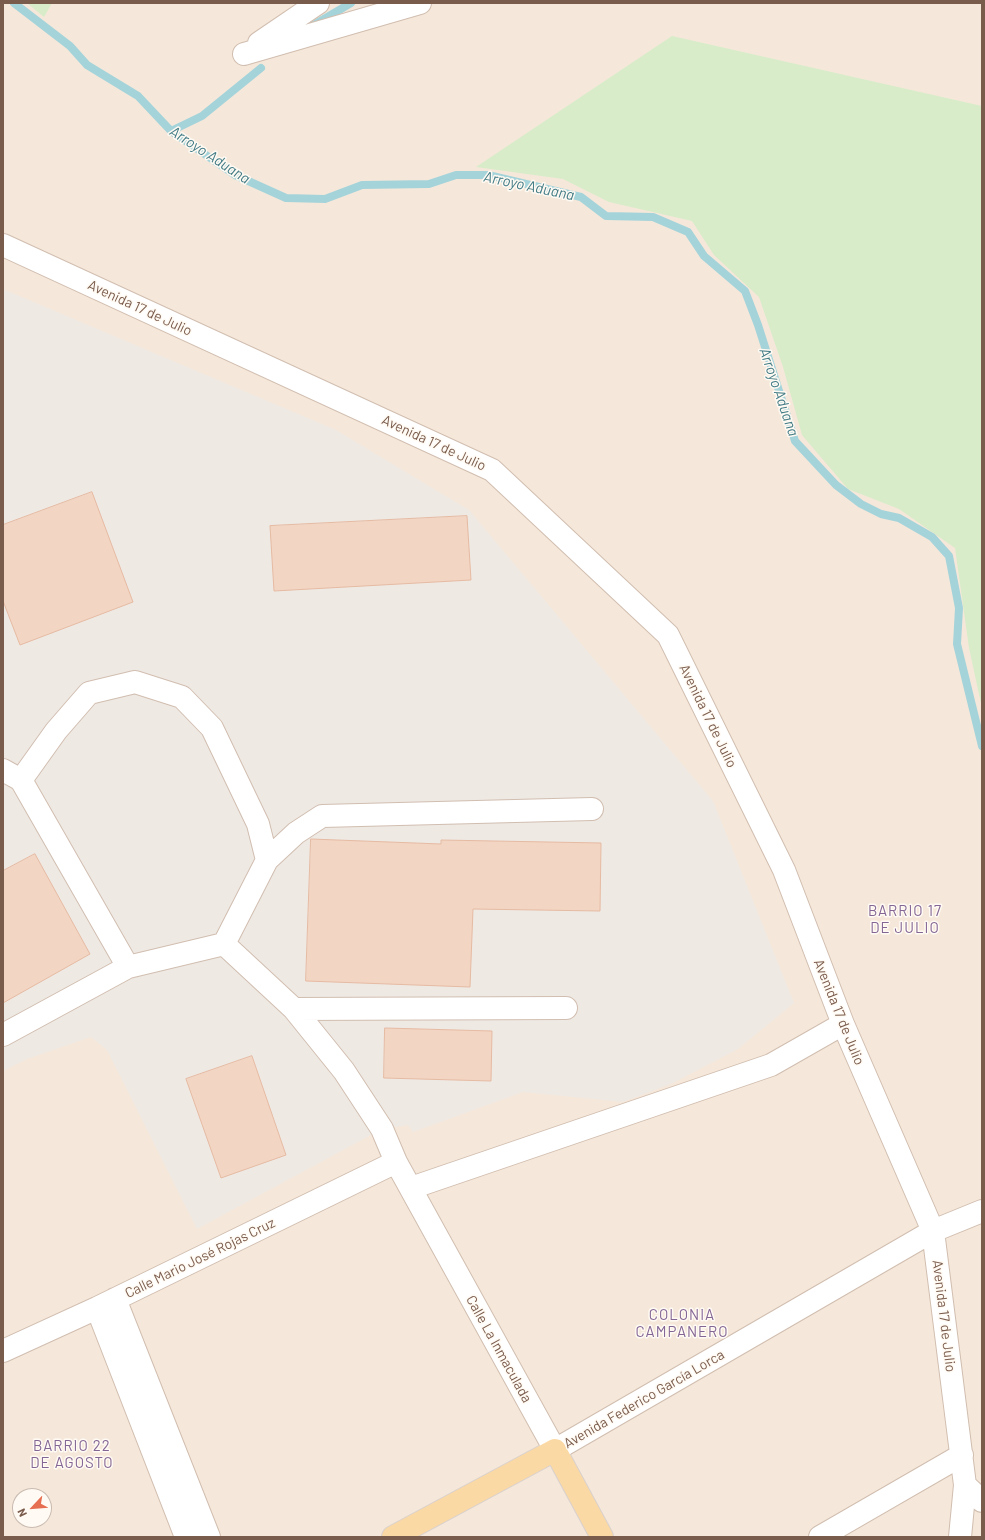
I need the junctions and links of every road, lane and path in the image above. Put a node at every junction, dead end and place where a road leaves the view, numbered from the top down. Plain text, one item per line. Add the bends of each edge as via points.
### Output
1 (318, 3) edge
2 (420, 3) edge
3 (3, 245) edge
4 (12, 775) edge
5 (592, 809) dead end
6 (267, 860) junction
7 (224, 944) junction
8 (128, 967) junction
9 (566, 1008) dead end
10 (294, 1009) junction
11 (843, 1024) junction
12 (3, 1035) edge
13 (396, 1162) junction
14 (411, 1188) junction
15 (982, 1211) edge
16 (933, 1231) junction
17 (106, 1304) junction
18 (3, 1351) edge
19 (555, 1450) junction
20 (962, 1455) junction
21 (965, 1485) junction
22 (982, 1501) edge
23 (186, 1537) edge
24 (209, 1537) edge
25 (393, 1537) edge
26 (602, 1537) edge
27 (820, 1537) edge
28 (960, 1537) edge

1 - 2 street via 244,54
3 - 11 street, Avenida 17 de Julio via 492,470 668,634 784,870
4 - 6 street via 89,693 135,682 182,697 212,728 258,824
4 - 8 street
5 - 6 street via 322,816 296,833
6 - 7 street
7 - 8 street
7 - 10 street, Calle La Inmaculada
8 - 12 street
9 - 10 street
10 - 13 street, Calle La Inmaculada via 344,1071 382,1129
11 - 14 street via 770,1065
11 - 16 street, Avenida 17 de Julio
13 - 14 street, Calle La Inmaculada
13 - 17 street, Calle Mario José Rojas Cruz
14 - 19 street, Calle La Inmaculada
15 - 16 street, Avenida Federico García Lorca
16 - 19 street, Avenida Federico García Lorca
16 - 20 street, Avenida 17 de Julio
17 - 18 street, Calle Mario José Rojas Cruz
17 - 23 street
17 - 24 street
19 - 25 main road, Avenida Federico García Lorca
19 - 26 main road, Calle La Inmaculada
20 - 21 street, Avenida 17 de Julio
20 - 27 street
21 - 22 street
21 - 28 street, Avenida 17 de Julio

